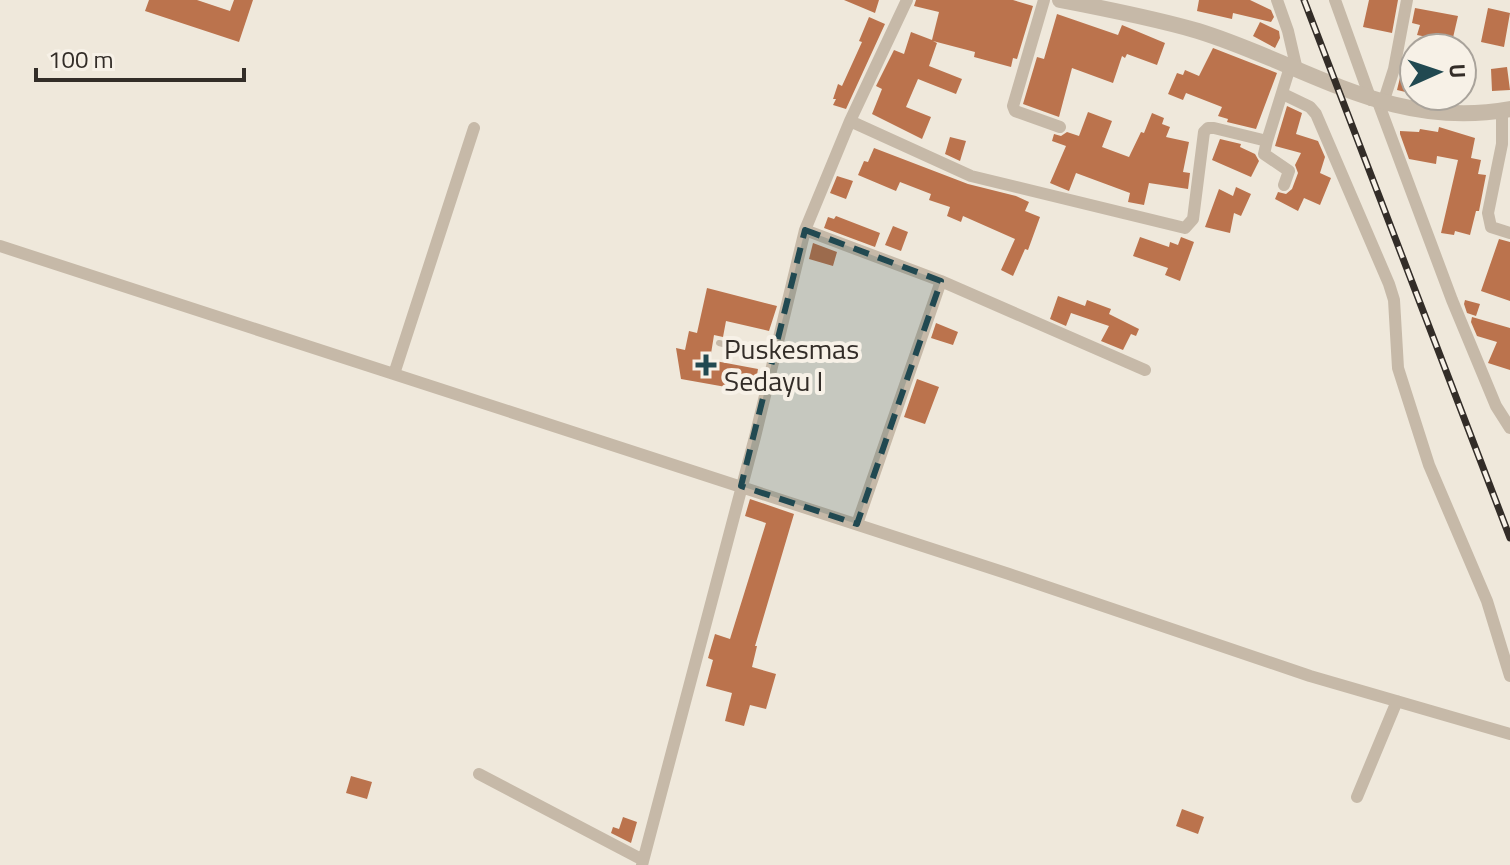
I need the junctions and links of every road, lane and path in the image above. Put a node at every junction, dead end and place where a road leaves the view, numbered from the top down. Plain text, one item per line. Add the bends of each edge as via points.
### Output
1 (907, 0) edge
2 (1044, 0) edge
3 (1060, 0) edge
4 (1277, 0) edge
5 (1335, 0) edge
6 (1407, 0) edge
7 (1118, 5) edge
8 (1294, 69) junction
9 (1283, 94) junction
10 (1377, 102) junction
11 (1506, 109) edge
12 (850, 121) junction
13 (1060, 127) dead end
14 (474, 128) dead end
15 (1267, 141) junction
16 (1284, 185) dead end
17 (805, 230) junction
18 (1510, 233) edge
19 (0, 246) edge
20 (941, 281) junction
21 (719, 343) dead end
22 (774, 357) junction
23 (1145, 370) dead end
24 (394, 374) junction
25 (1510, 428) edge
26 (741, 486) junction
27 (857, 524) junction
28 (1510, 676) edge
29 (1397, 701) junction
30 (1510, 734) edge
31 (479, 774) dead end
32 (1357, 797) dead end
33 (642, 863) edge

1 - 12 street
2 - 13 street via 1013,106
3 - 7 street
4 - 8 street
5 - 10 street
6 - 10 street via 1394,69
7 - 8 street
8 - 9 street
8 - 10 street
9 - 15 street
9 - 28 street via 1316,114 1389,284 1398,368 1429,465 1487,601
10 - 11 street via 1432,112
10 - 25 street via 1452,300
11 - 18 street via 1488,213 1491,227
12 - 15 street via 971,176 1180,229 1193,219 1204,132 1214,128
12 - 17 street
14 - 24 street
15 - 16 street via 1264,154 1289,171
17 - 20 street
17 - 22 street
19 - 24 street
20 - 23 street
20 - 27 street
21 - 22 lane
22 - 26 street
24 - 26 street
26 - 27 street
26 - 33 street
27 - 29 street
29 - 30 street
29 - 32 street
31 - 33 street

